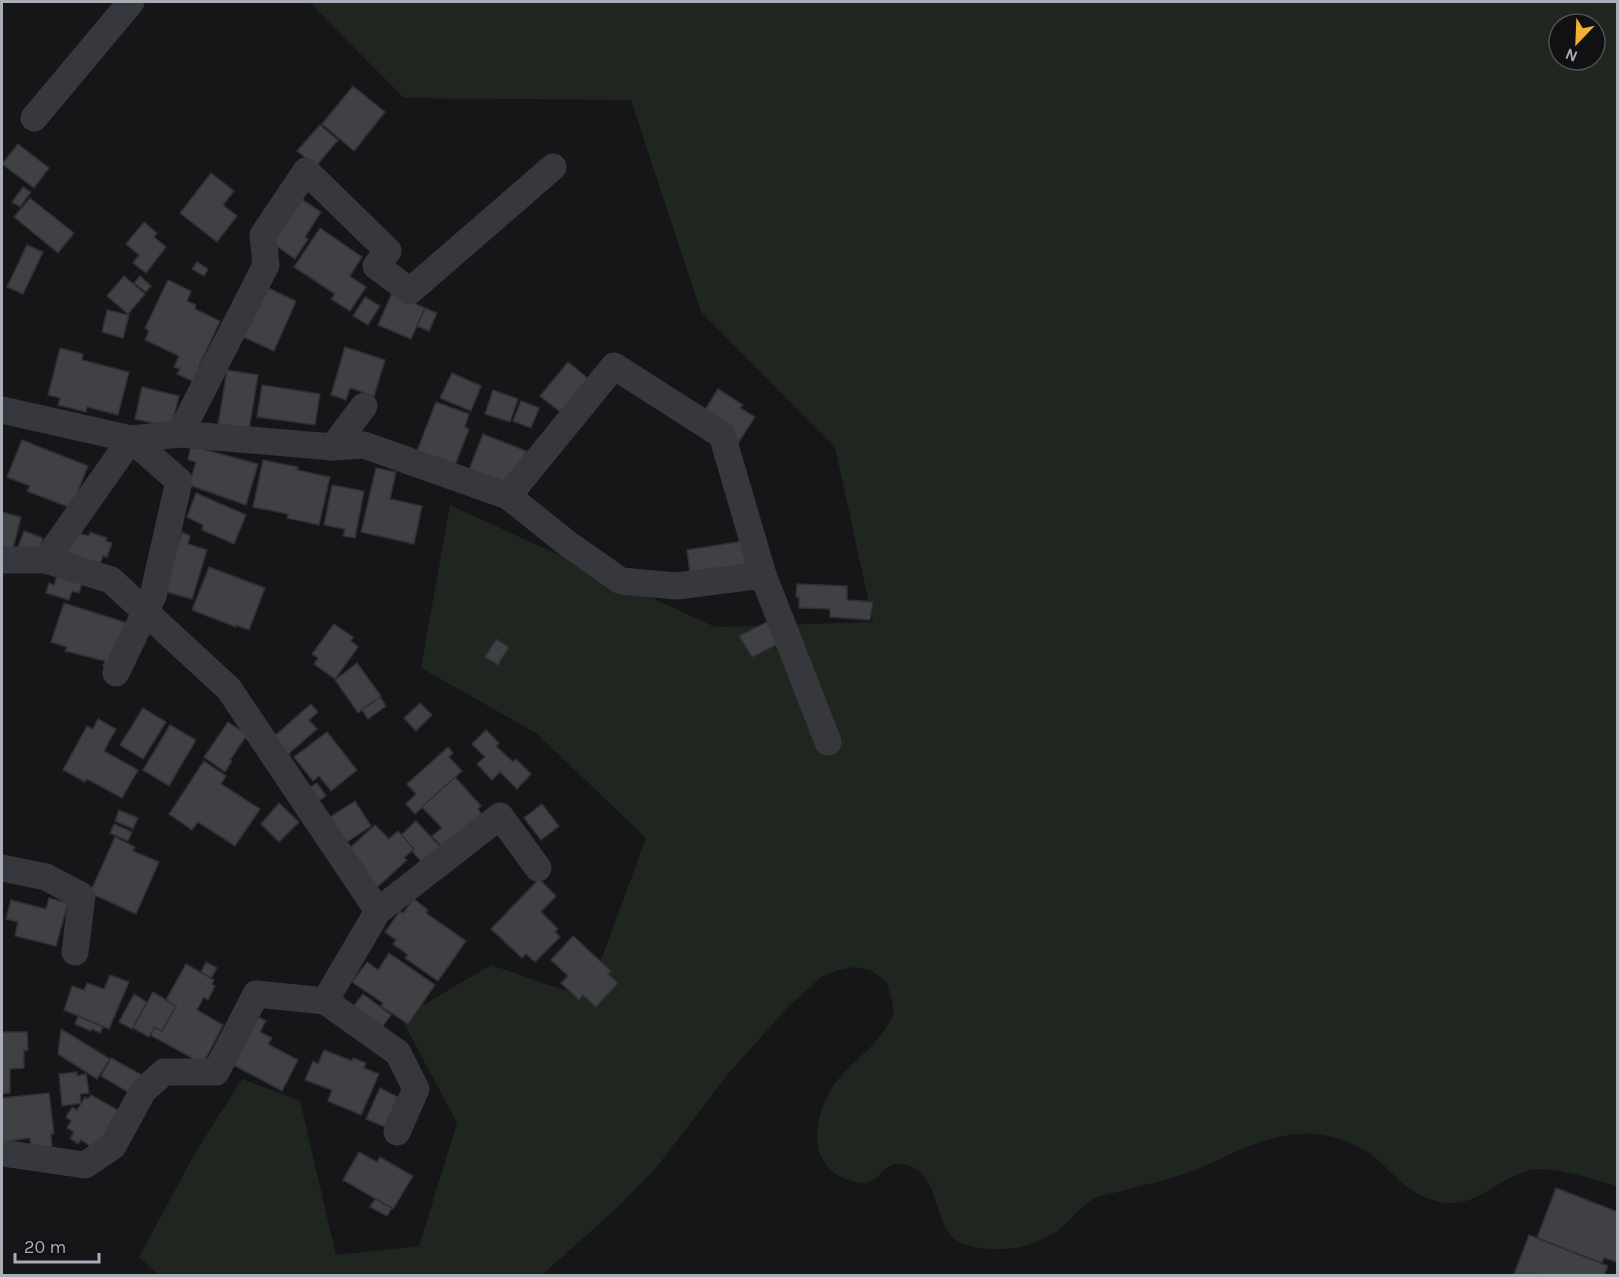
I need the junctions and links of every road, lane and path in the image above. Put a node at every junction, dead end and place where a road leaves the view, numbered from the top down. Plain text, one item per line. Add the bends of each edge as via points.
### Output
1 (131, 2) edge
2 (34, 118) dead end
3 (553, 167) dead end
4 (364, 406) dead end
5 (2, 411) edge
6 (180, 434) junction
7 (131, 440) junction
8 (333, 447) junction
9 (508, 496) junction
10 (2, 560) edge
11 (46, 560) junction
12 (763, 575) junction
13 (145, 613) junction
14 (116, 673) dead end
15 (828, 742) dead end
16 (2, 868) edge
17 (538, 868) dead end
18 (378, 911) junction
19 (75, 952) dead end
20 (326, 1001) junction
21 (397, 1132) dead end
22 (2, 1153) edge

1 - 2 street
3 - 6 street via 410,291 376,266 388,251 306,171 263,235 266,266
4 - 8 street
5 - 7 street
6 - 7 street
6 - 8 street
7 - 11 street
7 - 13 street via 179,481 153,596
8 - 9 street via 364,444
9 - 12 street via 621,581 676,586
9 - 12 street via 614,366 722,435
10 - 11 street
11 - 13 street via 111,580
12 - 15 street
13 - 14 street
13 - 18 street via 229,689
16 - 19 street via 46,877 82,896
17 - 18 street via 500,816
18 - 20 street
20 - 21 street via 398,1053 416,1089
20 - 22 street via 255,994 216,1072 164,1072 143,1091 113,1146 85,1165

